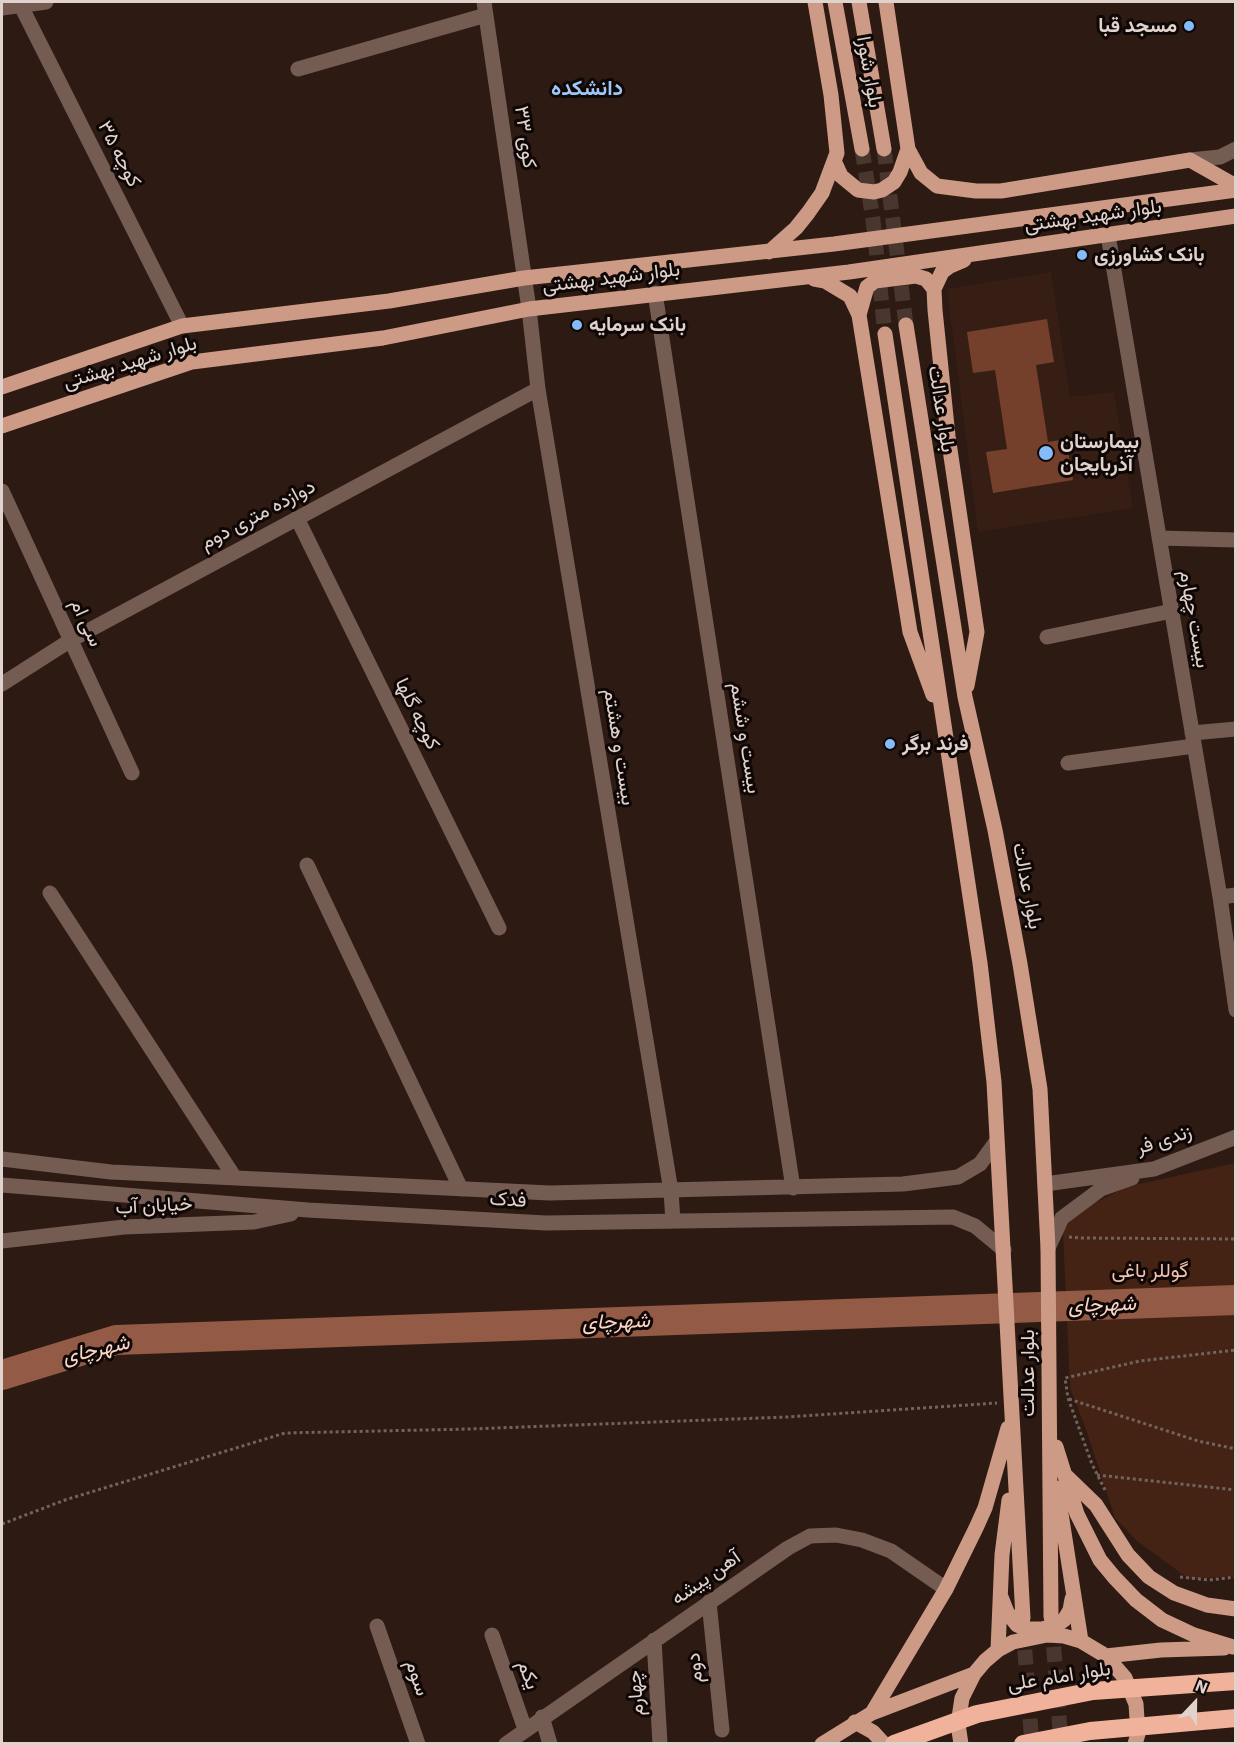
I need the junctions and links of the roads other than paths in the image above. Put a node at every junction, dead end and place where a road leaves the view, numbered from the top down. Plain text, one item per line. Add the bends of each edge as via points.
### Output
1 (46, 2) edge
2 (815, 2) edge
3 (835, 2) edge
4 (859, 2) edge
5 (886, 2) edge
6 (20, 4) edge
7 (2, 8) edge
8 (485, 8) edge
9 (298, 69) dead end
10 (862, 149) tunnel mouth
11 (884, 149) tunnel mouth
12 (908, 149) junction
13 (1236, 149) edge
14 (1190, 160) junction
15 (835, 163) junction
16 (1236, 186) edge
17 (1236, 190) edge
18 (1236, 216) edge
19 (1108, 235) junction
20 (769, 252) junction
21 (983, 253) junction
22 (803, 277) junction
23 (524, 278) junction
24 (934, 289) junction
25 (655, 294) junction
26 (529, 309) junction
27 (860, 315) junction
28 (906, 325) tunnel mouth
29 (182, 326) junction
30 (885, 334) tunnel mouth
31 (2, 387) edge
32 (538, 389) junction
33 (2, 426) edge
34 (2, 491) edge
35 (297, 518) junction
36 (1159, 538) junction
37 (1236, 540) edge
38 (1172, 611) junction
39 (1047, 637) dead end
40 (72, 640) junction
41 (2, 684) edge
42 (965, 698) junction
43 (945, 726) junction
44 (1236, 729) edge
45 (1193, 739) junction
46 (1068, 763) dead end
47 (132, 772) dead end
48 (307, 865) dead end
49 (50, 893) dead end
50 (1228, 896) edge
51 (499, 928) dead end
52 (1236, 1010) edge
53 (1236, 1137) edge
54 (996, 1142) junction
55 (2, 1159) edge
56 (1154, 1170) junction
57 (235, 1178) junction
58 (1046, 1184) junction
59 (2, 1185) edge
60 (793, 1188) junction
61 (461, 1189) junction
62 (672, 1191) junction
63 (308, 1210) junction
64 (673, 1221) junction
65 (2, 1240) edge
66 (1048, 1248) junction
67 (1004, 1250) junction
68 (1011, 1409) junction
69 (1050, 1425) junction
70 (1050, 1462) junction
71 (1014, 1464) junction
72 (1063, 1473) junction
73 (946, 1589) junction
74 (1000, 1594) junction
75 (1072, 1596) junction
76 (709, 1602) junction
77 (1236, 1609) edge
78 (1052, 1617) tunnel mouth
79 (1023, 1618) tunnel mouth
80 (376, 1626) dead end
81 (492, 1635) dead end
82 (654, 1640) junction
83 (1081, 1641) junction
84 (1234, 1647) edge
85 (998, 1650) junction
86 (1106, 1656) junction
87 (974, 1674) junction
88 (1236, 1681) edge
89 (872, 1713) junction
90 (542, 1717) junction
91 (1236, 1718) edge
92 (855, 1722) junction
93 (525, 1729) junction
94 (722, 1730) dead end
95 (418, 1743) edge
96 (506, 1743) edge
97 (550, 1743) edge
98 (660, 1743) edge
99 (822, 1743) edge
100 (884, 1743) edge
101 (894, 1743) edge
102 (961, 1743) edge
103 (1023, 1743) edge
104 (1135, 1743) edge

1 - 6 street
2 - 15 main road via 831,95
3 - 10 main road, بلوار شورا
4 - 11 main road, بلوار شورا
5 - 12 main road
6 - 7 street
6 - 29 street, کوچه ۳۵
8 - 9 street
8 - 23 street, کوی ۳۳
12 - 14 main road via 921,173 937,186 976,191
12 - 15 main road via 894,182 874,192 858,190 841,176
13 - 14 street via 1220,157
14 - 16 main road
15 - 20 main road via 808,213
17 - 20 main road, بلوار شهید بهشتی
18 - 19 main road, بلوار شهید بهشتی
19 - 21 main road, بلوار شهید بهشتی
19 - 36 street, بیست چهارم
20 - 23 main road, بلوار شهید بهشتی
21 - 22 main road, بلوار شهید بهشتی
21 - 24 main road via 950,266 942,272
22 - 25 main road, بلوار شهید بهشتی
22 - 27 main road via 825,281 850,296
23 - 26 street, کوی ۳۳
23 - 29 main road, بلوار شهید بهشتی via 389,301
24 - 27 main road via 926,279 916,276 875,281 867,287
24 - 42 main road via 946,424 977,632
25 - 26 main road, بلوار شهید بهشتی
25 - 60 street, بیست و ششم
26 - 32 street, بیست و هشتم
26 - 33 main road, بلوار شهید بهشتی via 383,338 192,362
27 - 43 main road via 910,632
28 - 42 main road, بلوار عدالت
29 - 31 main road, بلوار شهید بهشتی
30 - 43 main road, بلوار عدالت
32 - 35 street, دوازده متری دوم
32 - 62 street, بیست و هشتم
34 - 40 street, سی ام
35 - 40 street, دوازده متری دوم
35 - 51 street, کوچه گلها
36 - 37 street
36 - 38 street, بیست چهارم
38 - 39 street
38 - 45 street, بیست چهارم
40 - 41 street, دوازده متری دوم
40 - 47 street, سی ام
42 - 58 main road, بلوار عدالت via 1020,964 1040,1089
43 - 54 main road, بلوار عدالت via 981,974
44 - 45 street
45 - 46 street
45 - 50 street, بیست چهارم
48 - 61 street
49 - 57 street
50 - 52 street, بیست چهارم
53 - 56 street, زندی فر
54 - 60 street, فدک via 980,1164 958,1177 903,1185
54 - 67 main road, بلوار عدالت
55 - 57 street, فدک via 111,1172
56 - 58 street, زندی فر
56 - 66 street via 1101,1190 1062,1218
57 - 61 street, فدک
58 - 66 main road, بلوار عدالت
59 - 63 street, فدک
60 - 62 street, فدک
61 - 62 street, فدک via 550,1193
62 - 64 street, بیست و هشتم
63 - 64 street, فدک via 546,1223
63 - 65 street, خیابان آب via 254,1222 124,1227
64 - 67 street, فدک via 952,1217 975,1227
66 - 69 main road, بلوار عدالت
67 - 68 main road, بلوار عدالت
68 - 71 main road, بلوار عدالت
68 - 73 main road via 985,1508
69 - 70 main road, بلوار عدالت
69 - 72 main road
70 - 75 main road via 1062,1511
70 - 78 main road
71 - 74 main road
71 - 79 main road
72 - 77 main road via 1096,1505 1128,1555 1149,1577 1174,1593 1207,1605
72 - 84 main road via 1077,1514 1100,1560 1136,1600 1162,1620
73 - 76 street, آهن پیشه via 891,1551 836,1535 810,1536
73 - 89 main road
74 - 75 main road via 1017,1625 1028,1629 1058,1625 1070,1610
74 - 85 main road
75 - 83 main road
76 - 82 street, آهن پیشه
76 - 94 street, دوم
80 - 95 street, سوم
81 - 93 street, یکم
82 - 90 street, آهن پیشه
82 - 98 street, چهارم
83 - 85 main road via 1047,1635 1022,1639
83 - 86 main road
84 - 86 main road
85 - 87 main road
86 - 104 main road via 1125,1678 1136,1704
87 - 89 main road
87 - 102 main road via 962,1698 958,1724
88 - 101 highway, بلوار امام علی, bridge via 1093,1691 977,1714
89 - 92 main road
90 - 93 street, آهن پیشه
90 - 97 street
91 - 103 highway, bridge via 1090,1731
92 - 99 main road
92 - 100 main road
93 - 96 street, آهن پیشه

